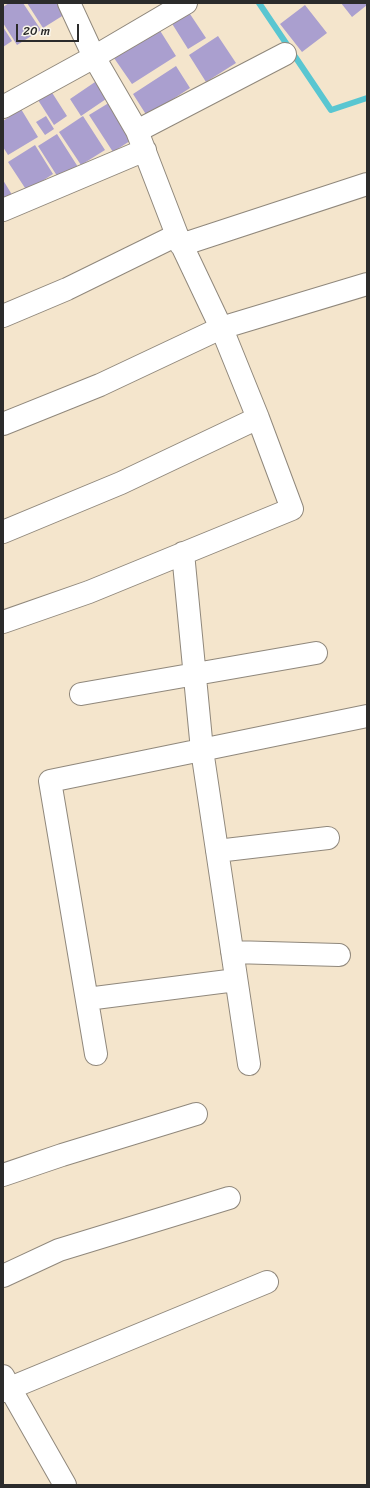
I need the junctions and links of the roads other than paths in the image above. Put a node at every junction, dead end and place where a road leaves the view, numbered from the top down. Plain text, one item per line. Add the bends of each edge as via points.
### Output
1 (69, 3) edge
2 (186, 3) edge
3 (285, 54) dead end
4 (94, 57) junction
5 (3, 107) edge
6 (141, 140) junction
7 (367, 184) edge
8 (3, 210) edge
9 (179, 240) junction
10 (367, 284) edge
11 (3, 316) edge
12 (221, 328) junction
13 (258, 418) junction
14 (3, 424) edge
15 (3, 532) edge
16 (183, 553) junction
17 (3, 622) edge
18 (316, 654) dead end
19 (194, 674) junction
20 (81, 694) dead end
21 (367, 716) edge
22 (202, 750) junction
23 (328, 838) dead end
24 (217, 851) junction
25 (232, 952) junction
26 (339, 955) dead end
27 (236, 980) junction
28 (87, 999) junction
29 (96, 1054) dead end
30 (249, 1064) dead end
31 (196, 1114) dead end
32 (3, 1175) edge
33 (230, 1198) dead end
34 (3, 1276) edge
35 (267, 1282) dead end
36 (5, 1385) edge
37 (65, 1485) edge

1 - 4 street
2 - 4 street
3 - 6 street
4 - 5 street
4 - 6 street
6 - 8 street
6 - 9 street
7 - 9 street
9 - 11 street
9 - 12 street
10 - 12 street
12 - 13 street
12 - 14 street via 100,385
13 - 15 street via 121,483
13 - 16 street via 292,508
16 - 17 street via 89,592
16 - 19 street
18 - 19 street
19 - 20 street
19 - 22 street
21 - 22 street
22 - 24 street
22 - 28 street via 50,781
23 - 24 street
24 - 25 street
25 - 26 street
25 - 27 street
27 - 28 street
27 - 30 street
28 - 29 street
31 - 32 street
33 - 34 street via 59,1250
35 - 36 street
36 - 37 street

